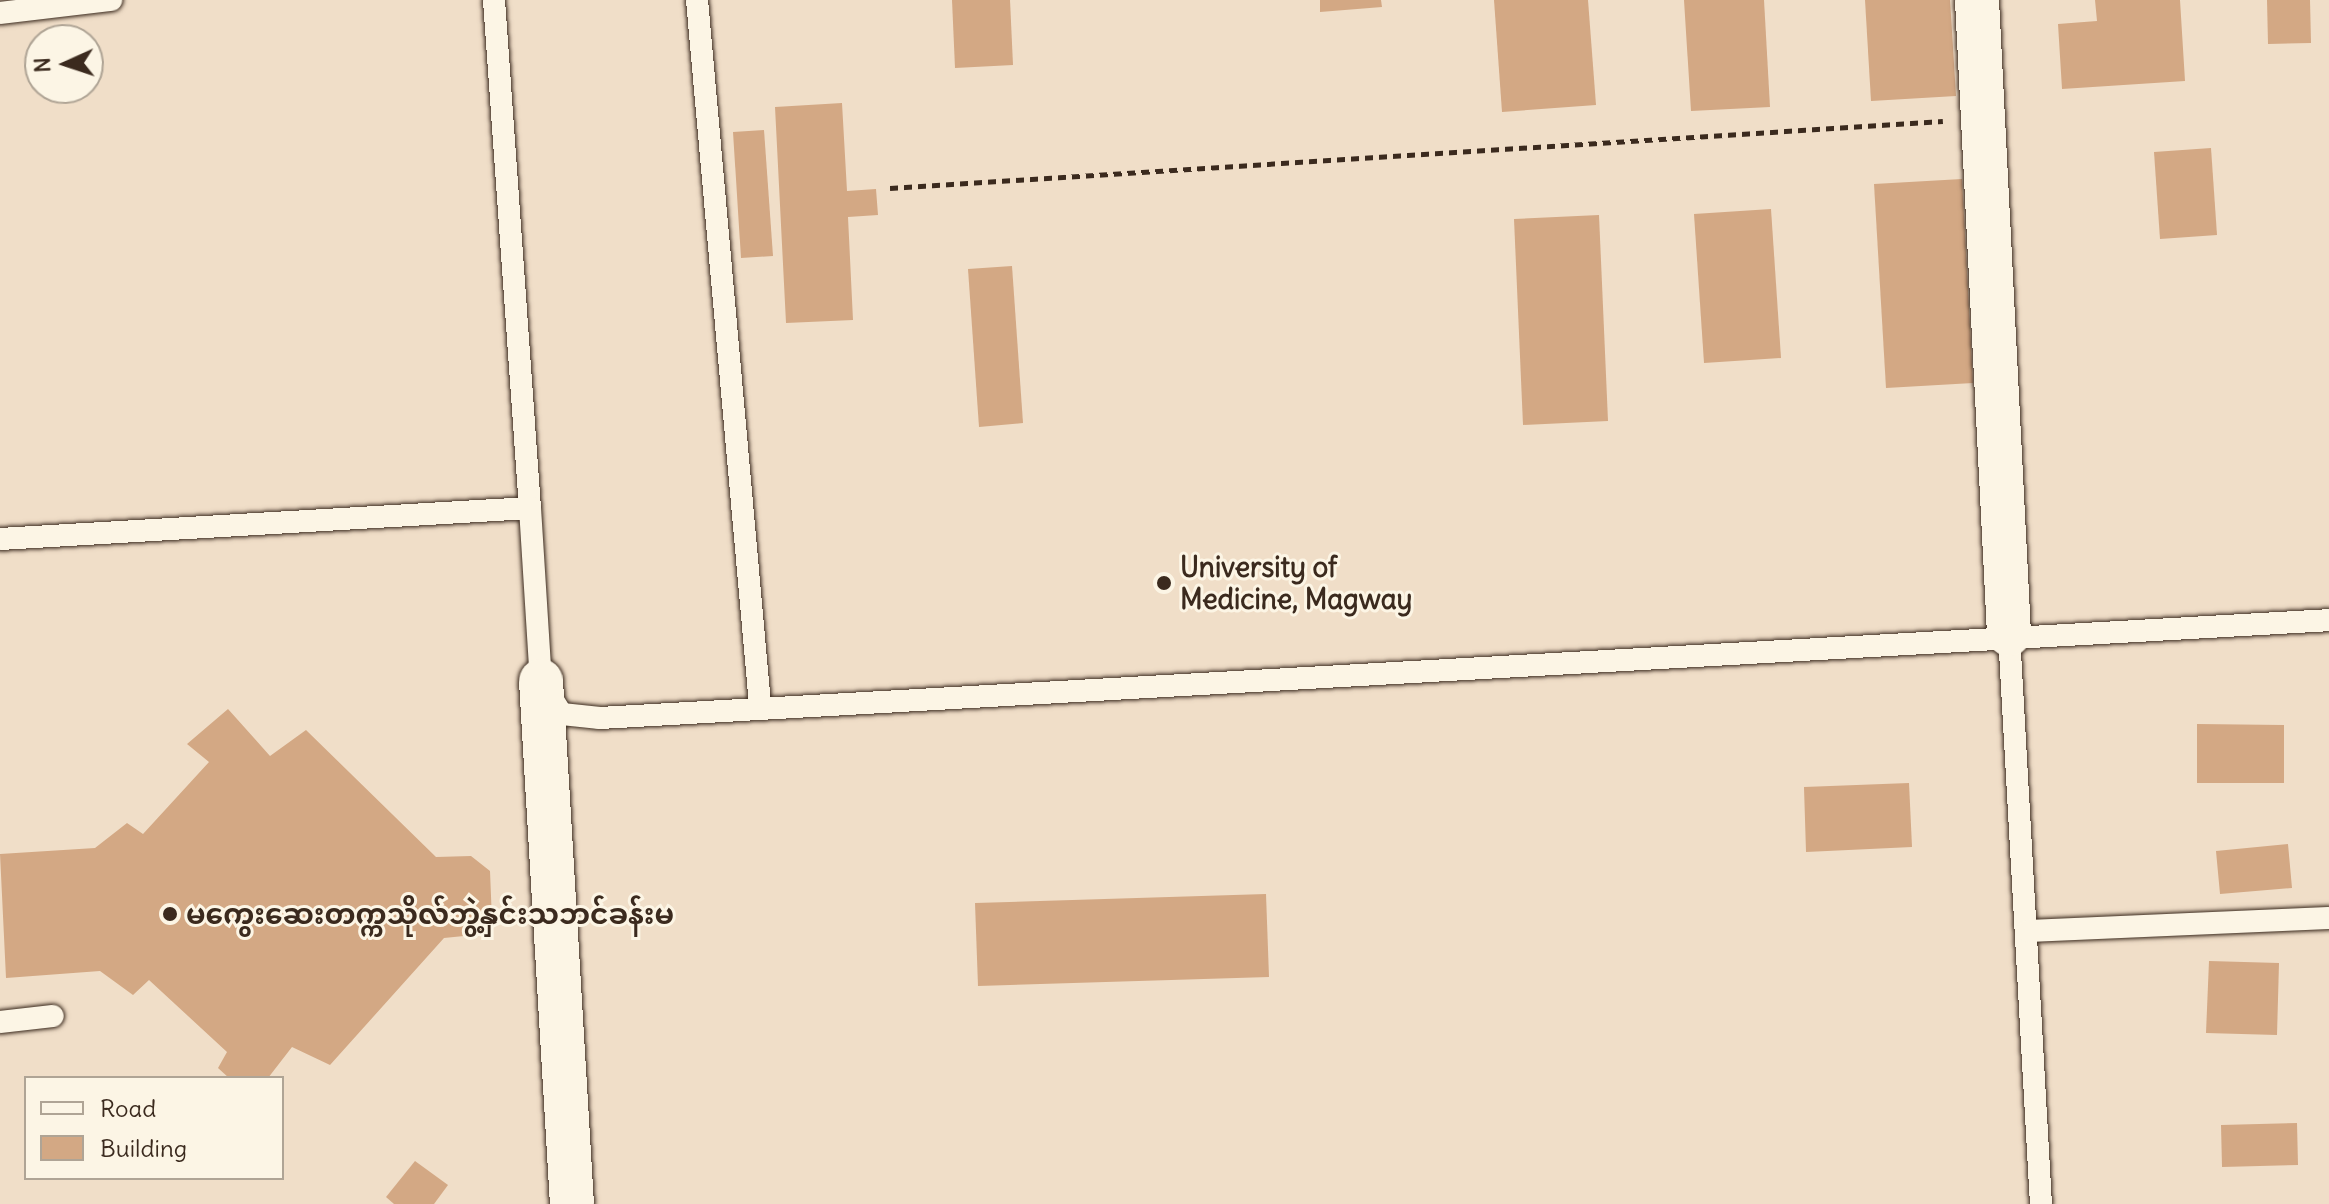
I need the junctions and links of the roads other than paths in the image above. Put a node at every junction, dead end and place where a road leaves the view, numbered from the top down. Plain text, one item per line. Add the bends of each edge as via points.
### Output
1 (111, 0) edge
2 (494, 0) edge
3 (697, 0) edge
4 (1977, 0) edge
5 (0, 13) edge
6 (530, 508) junction
7 (0, 539) edge
8 (2329, 620) edge
9 (2009, 634) junction
10 (541, 681) junction
11 (760, 704) junction
12 (2329, 918) edge
13 (2028, 931) junction
14 (53, 1016) dead end
15 (0, 1022) edge
16 (572, 1204) edge
17 (2041, 1204) edge

1 - 5 lane
2 - 6 lane
3 - 11 lane
4 - 9 street
6 - 7 lane
6 - 10 lane
8 - 9 lane
9 - 11 lane
9 - 13 lane
10 - 11 lane via 562,714 600,718
10 - 16 street
12 - 13 lane
13 - 17 lane
14 - 15 lane

